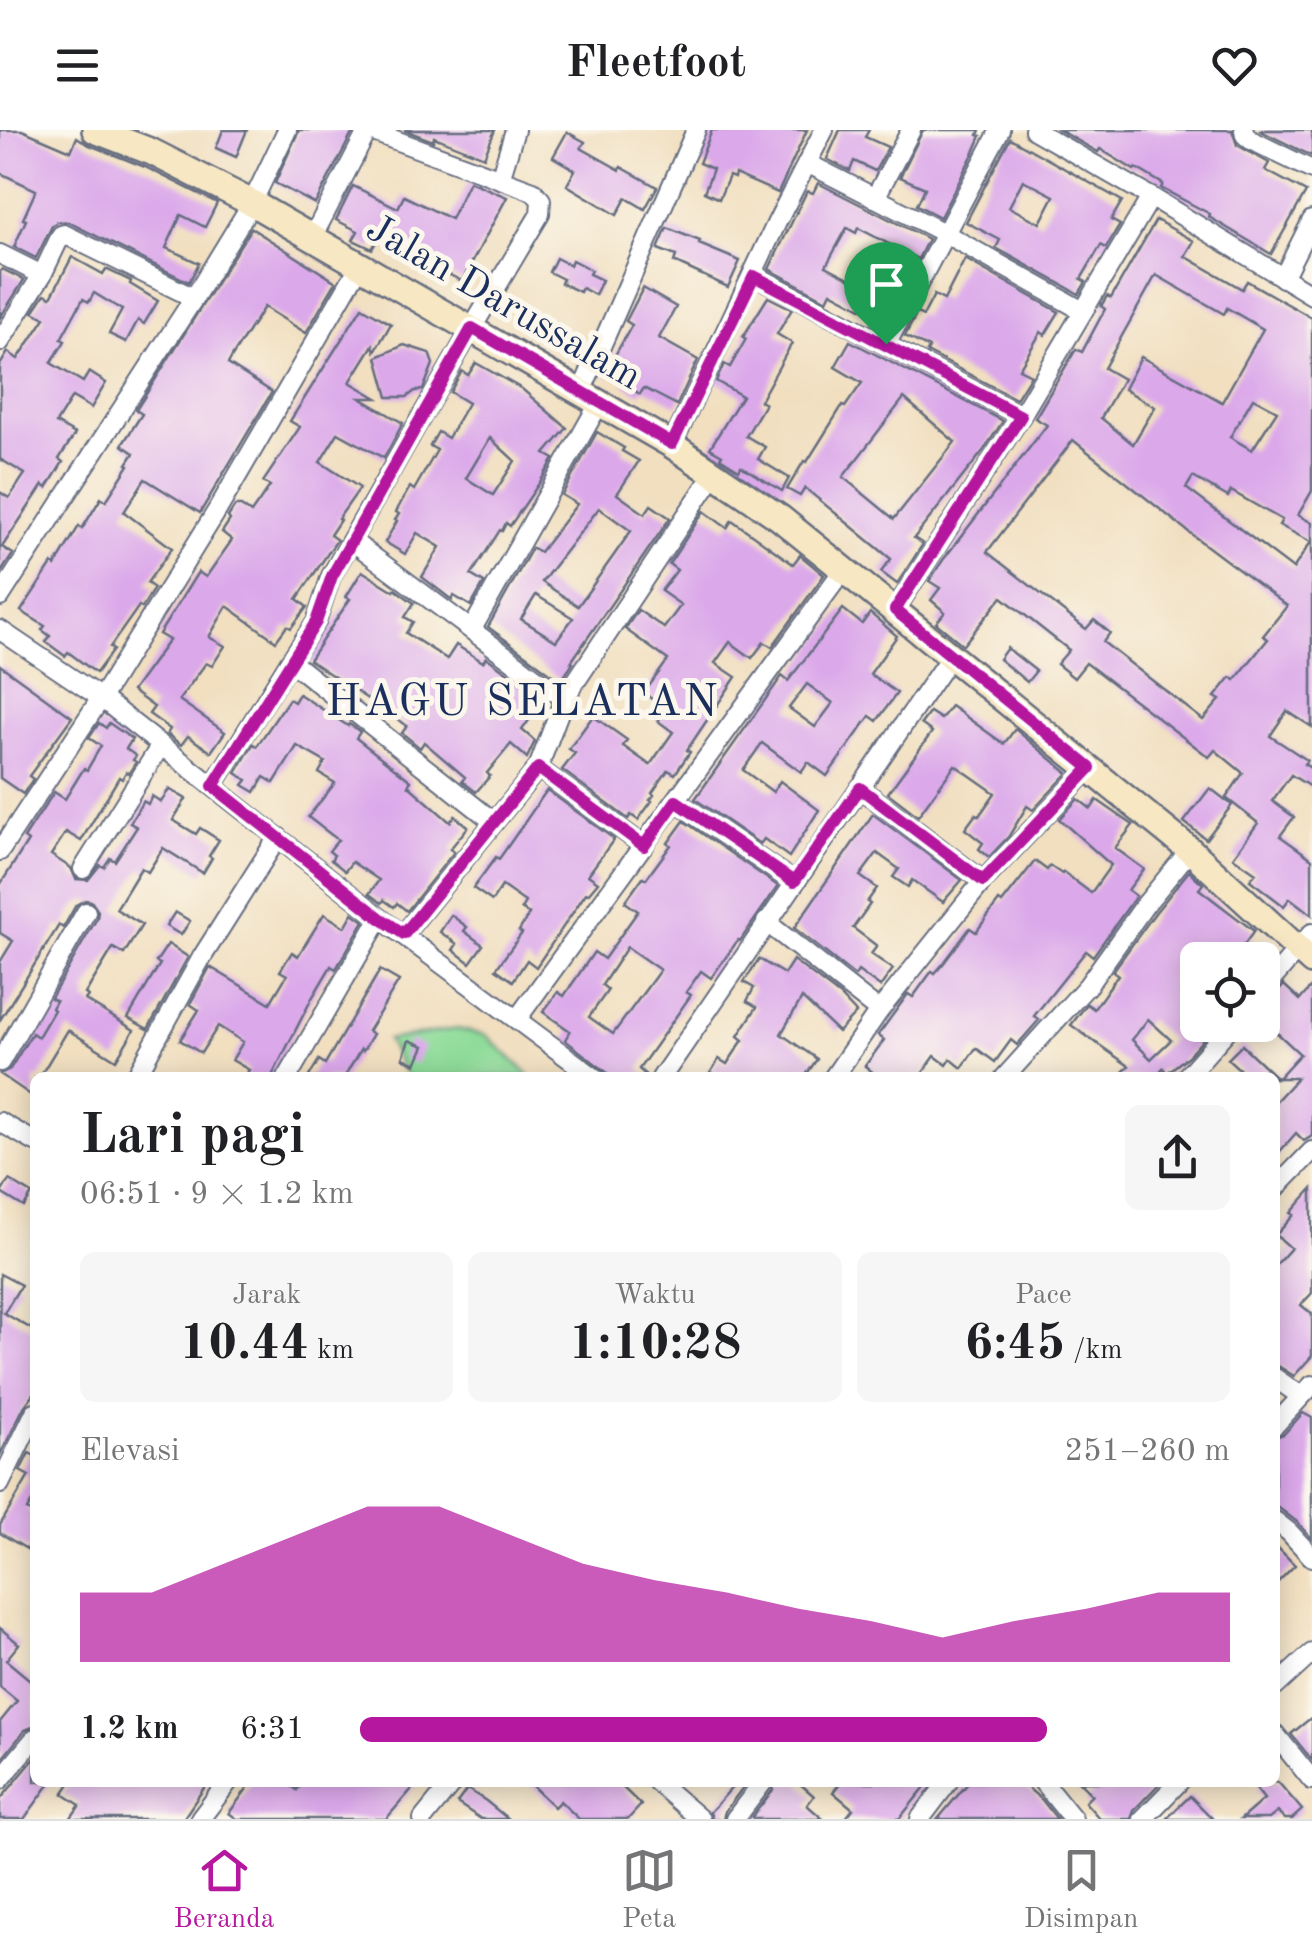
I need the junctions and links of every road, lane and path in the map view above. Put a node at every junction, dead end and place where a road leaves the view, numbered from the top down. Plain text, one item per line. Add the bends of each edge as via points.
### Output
1 (95, 130) edge
2 (287, 130) edge
3 (516, 130) edge
4 (696, 130) edge
5 (824, 130) edge
6 (911, 130) edge
7 (1000, 130) edge
8 (1034, 130) edge
9 (1244, 130) edge
10 (807, 163) junction
11 (1312, 170) edge
12 (500, 179) junction
13 (875, 198) junction
14 (1151, 198) junction
15 (252, 203) junction
16 (1312, 220) edge
17 (944, 232) junction
18 (312, 238) junction
19 (0, 254) edge
20 (360, 265) junction
21 (42, 274) junction
22 (754, 276) junction
23 (1282, 278) junction
24 (1312, 295) edge
25 (194, 298) junction
26 (1083, 311) junction
27 (472, 328) junction
28 (0, 342) edge
29 (886, 344) junction
30 (590, 397) junction
31 (1021, 416) junction
32 (672, 444) junction
33 (714, 474) junction
34 (352, 541) junction
35 (844, 568) junction
36 (0, 597) edge
37 (895, 610) junction
38 (472, 629) junction
39 (0, 630) edge
40 (950, 657) junction
41 (290, 661) junction
42 (101, 698) junction
43 (564, 699) junction
44 (161, 745) junction
45 (538, 768) junction
46 (1090, 768) junction
47 (213, 786) junction
48 (860, 788) junction
49 (676, 801) junction
50 (494, 822) junction
51 (278, 837) junction
52 (644, 846) junction
53 (1190, 850) junction
54 (0, 851) edge
55 (83, 869) dead end
56 (983, 881) junction
57 (794, 882) junction
58 (86, 912) dead end
59 (380, 918) junction
60 (766, 922) junction
61 (404, 934) junction
62 (1308, 948) edge
63 (1280, 974) edge
64 (878, 1011) junction
65 (518, 1019) junction
66 (1217, 1042) edge
67 (0, 1062) edge
68 (137, 1072) edge
69 (290, 1072) edge
70 (587, 1072) edge
71 (671, 1072) edge
72 (837, 1072) edge
73 (1009, 1072) edge
74 (1190, 1072) edge
75 (0, 1122) edge
76 (30, 1139) edge
77 (1312, 1151) edge
78 (1280, 1183) edge
79 (1280, 1380) edge
80 (1307, 1390) edge
81 (1280, 1420) edge
82 (30, 1422) edge
83 (0, 1484) edge
84 (1280, 1525) edge
85 (1312, 1557) edge
86 (1312, 1653) edge
87 (1280, 1683) edge
88 (1280, 1740) edge
89 (30, 1744) edge
90 (0, 1780) edge
91 (1312, 1780) edge
92 (224, 1787) edge
93 (449, 1787) edge
94 (663, 1787) edge
95 (759, 1787) edge
96 (944, 1787) edge
97 (1047, 1787) edge
98 (1174, 1787) edge
99 (200, 1819) edge
100 (423, 1819) edge
101 (700, 1819) edge
102 (735, 1819) edge
103 (920, 1819) edge
104 (1074, 1819) edge
105 (1092, 1819) edge
106 (1143, 1819) edge

1 - 15 street, Jalan Darussalam
2 - 15 street
3 - 12 street
4 - 30 street
5 - 10 street
6 - 13 street
7 - 17 street
8 - 14 street
9 - 11 street via 1251,140
10 - 13 street
10 - 22 street
12 - 18 street via 368,130
12 - 27 street via 533,191 540,214
13 - 17 street
14 - 23 street
14 - 26 street
15 - 18 street, Jalan Darussalam
15 - 25 street
16 - 23 street
17 - 26 street
17 - 29 street
18 - 20 street, Jalan Darussalam
19 - 21 street
20 - 27 street, Jalan Darussalam
20 - 42 street
21 - 25 street via 61,235 68,234
21 - 28 street
22 - 29 street
22 - 32 street
23 - 24 street
25 - 36 street
26 - 31 street
27 - 30 street, Jalan Darussalam
27 - 34 street
29 - 31 street
30 - 32 street, Jalan Darussalam
30 - 38 street
31 - 37 street
32 - 33 street, Jalan Darussalam
33 - 35 street, Jalan Darussalam
33 - 43 street
34 - 38 street
34 - 41 street via 316,622
35 - 37 street, Jalan Darussalam
35 - 49 street
37 - 40 street, Jalan Darussalam
38 - 43 street
39 - 42 street
40 - 46 street, Jalan Darussalam
40 - 48 street
41 - 47 street
41 - 50 street
42 - 44 street
42 - 54 street
43 - 45 street
44 - 47 street
44 - 55 street
45 - 50 street
45 - 52 street
46 - 53 street, Jalan Darussalam
46 - 56 street
47 - 51 street
48 - 56 street
48 - 57 street
49 - 52 street
49 - 57 street
50 - 61 street
51 - 59 street
51 - 68 street
52 - 65 street
53 - 62 street, Jalan Darussalam
53 - 73 street via 1088,985
56 - 64 street
57 - 60 street
58 - 67 street
59 - 61 street
59 - 69 street
60 - 64 street
60 - 71 street
61 - 65 street
62 - 63 street
64 - 72 street
65 - 70 street
66 - 74 street
75 - 76 street
77 - 78 street
79 - 80 street
80 - 81 street
82 - 83 street
84 - 85 street
86 - 87 street
88 - 91 street
89 - 90 street
92 - 99 street
93 - 100 street
94 - 101 street
95 - 102 street
96 - 103 street
97 - 104 street
98 - 106 street
104 - 105 street via 1084,1813

